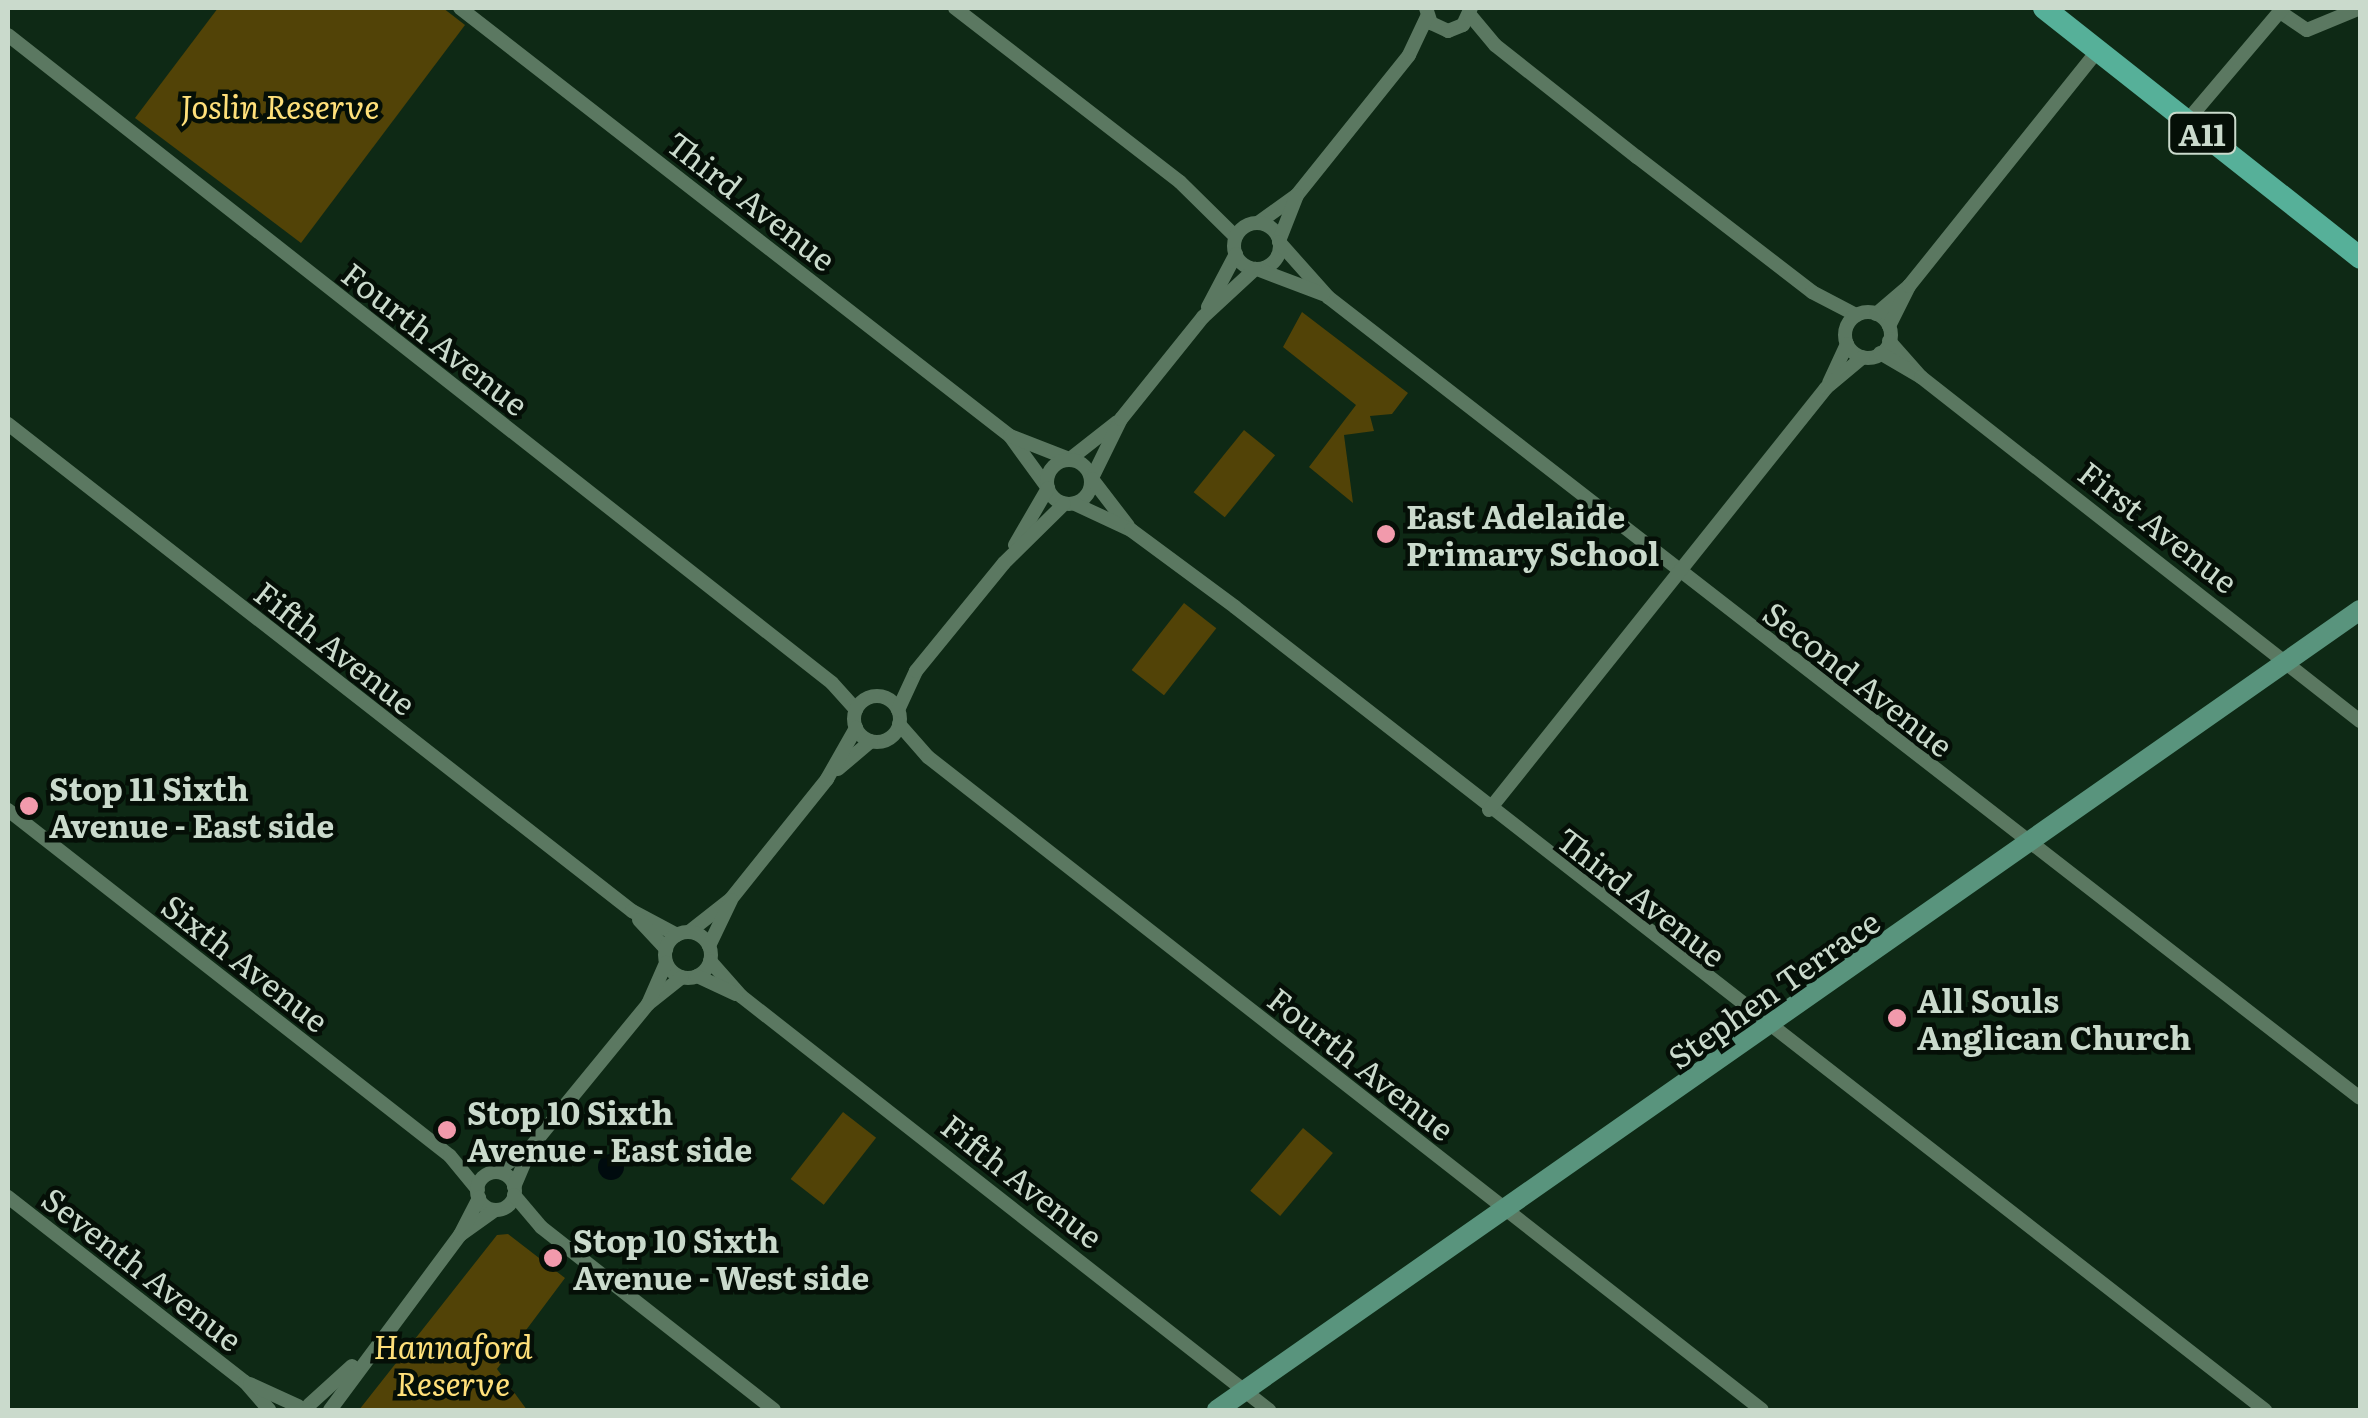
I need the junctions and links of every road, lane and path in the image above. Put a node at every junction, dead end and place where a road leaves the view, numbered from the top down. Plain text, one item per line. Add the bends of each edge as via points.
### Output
1 (460, 8) edge
2 (955, 8) edge
3 (2044, 8) edge
4 (2360, 8) edge
5 (2281, 10) edge
6 (1470, 11) edge
7 (1426, 12) edge
8 (1451, 29) junction
9 (8, 35) edge
10 (1495, 45) junction
11 (2098, 50) junction
12 (1409, 55) junction
13 (2187, 121) junction
14 (1297, 195) junction
15 (1210, 208) junction
16 (1252, 224) junction
17 (1236, 237) junction
18 (1279, 242) junction
19 (1236, 254) junction
20 (2360, 258) edge
21 (1256, 269) junction
22 (1909, 286) junction
23 (1812, 292) junction
24 (1328, 296) junction
25 (1876, 314) junction
26 (1856, 315) junction
27 (1203, 317) junction
28 (1846, 337) junction
29 (1886, 340) junction
30 (1863, 356) junction
31 (1826, 388) junction
32 (1121, 419) junction
33 (8, 424) edge
34 (1010, 436) junction
35 (1070, 459) junction
36 (1092, 478) junction
37 (1048, 487) junction
38 (1070, 504) junction
39 (1132, 530) junction
40 (1004, 563) junction
41 (1679, 572) junction
42 (2360, 610) edge
43 (2284, 663) junction
44 (916, 671) junction
45 (832, 682) junction
46 (876, 697) junction
47 (856, 710) junction
48 (898, 717) junction
49 (2360, 721) edge
50 (856, 728) junction
51 (879, 740) junction
52 (928, 757) junction
53 (827, 779) junction
54 (8, 810) edge
55 (1489, 810) junction
56 (2031, 846) junction
57 (731, 899) junction
58 (632, 912) junction
59 (683, 934) junction
60 (709, 954) junction
61 (666, 956) junction
62 (690, 976) junction
63 (741, 996) junction
64 (648, 1004) junction
65 (1766, 1028) junction
66 (2360, 1098) edge
67 (531, 1147) junction
68 (450, 1156) junction
69 (492, 1173) junction
70 (514, 1191) junction
71 (478, 1194) junction
72 (8, 1197) edge
73 (499, 1209) junction
74 (1505, 1210) junction
75 (542, 1227) junction
76 (460, 1236) junction
77 (368, 1353) junction
78 (245, 1382) junction
79 (1244, 1392) junction
80 (304, 1408) edge
81 (269, 1410) edge
82 (330, 1410) edge
83 (774, 1410) edge
84 (1217, 1410) edge
85 (1269, 1410) edge
86 (1762, 1410) edge
87 (2265, 1410) edge

1 - 34 street, Third Avenue
2 - 15 street
3 - 11 main road, A11
4 - 5 street via 2307,30
5 - 13 street
6 - 8 street
6 - 10 street
7 - 8 street
7 - 12 street
8 - 10 street
8 - 12 street
9 - 45 street, Fourth Avenue
10 - 23 street
11 - 13 main road, A11
11 - 22 street
12 - 14 street
13 - 20 main road, A11
14 - 16 street
14 - 18 street
15 - 16 street
15 - 17 street
16 - 17 street
16 - 18 street
17 - 19 street
18 - 21 street via 1274,261
18 - 24 street, Second Avenue
19 - 21 street
19 - 27 street
21 - 24 street, Second Avenue
21 - 27 street
22 - 25 street
22 - 29 street
23 - 26 street
23 - 28 street
24 - 41 street, Second Avenue
25 - 26 street
25 - 29 street, First Avenue
26 - 28 street
27 - 32 street
28 - 30 street
28 - 31 street
29 - 30 street
29 - 43 street, First Avenue via 1922,376
30 - 31 street
31 - 41 street
32 - 35 street
32 - 36 street
33 - 58 street, Fifth Avenue
34 - 35 street, Third Avenue
34 - 37 street, Third Avenue
35 - 36 street
35 - 37 street via 1052,468
36 - 38 street via 1090,492
36 - 39 street, Third Avenue
37 - 38 street
37 - 40 street
38 - 39 street, Third Avenue
38 - 40 street
39 - 55 street, Third Avenue
40 - 44 street
41 - 55 street
41 - 56 street, Second Avenue
42 - 43 main road, Stephen Terrace
43 - 49 street, First Avenue
43 - 56 main road, Stephen Terrace
44 - 46 street
44 - 48 street
45 - 46 street, Fourth Avenue
45 - 47 street, Fourth Avenue
46 - 47 street
46 - 48 street, Fourth Avenue
47 - 50 street
48 - 51 street
48 - 52 street, Fourth Avenue
50 - 51 street, Fourth Avenue
50 - 53 street
51 - 52 street, Fourth Avenue
51 - 53 street
52 - 74 street, Fourth Avenue
53 - 57 street
54 - 68 street, Sixth Avenue
55 - 65 street, Third Avenue
56 - 65 main road, Stephen Terrace
56 - 66 street, Second Avenue
57 - 59 street
57 - 60 street
58 - 59 street, Fifth Avenue
58 - 61 street, Fifth Avenue
59 - 60 street, Fifth Avenue
59 - 61 street
60 - 62 street
60 - 63 street, Fifth Avenue
61 - 62 street, Fifth Avenue
61 - 64 street
62 - 63 street, Fifth Avenue
62 - 64 street
63 - 79 street, Fifth Avenue
64 - 67 street
65 - 74 main road, Stephen Terrace
65 - 87 street, Third Avenue
67 - 69 street
67 - 70 street
68 - 69 street, Sixth Avenue
68 - 71 street, Sixth Avenue
69 - 70 street, Sixth Avenue
69 - 71 street
70 - 73 street
70 - 75 street
71 - 73 street, Sixth Avenue
71 - 76 street
72 - 78 street, Seventh Avenue
73 - 75 street
73 - 76 street
74 - 79 main road, Stephen Terrace
74 - 86 street, Fourth Avenue
75 - 83 street
76 - 77 street
77 - 80 street
77 - 82 street
78 - 80 street, Seventh Avenue
78 - 81 street, Seventh Avenue
79 - 84 main road, Stephen Terrace
79 - 85 street, Fifth Avenue

